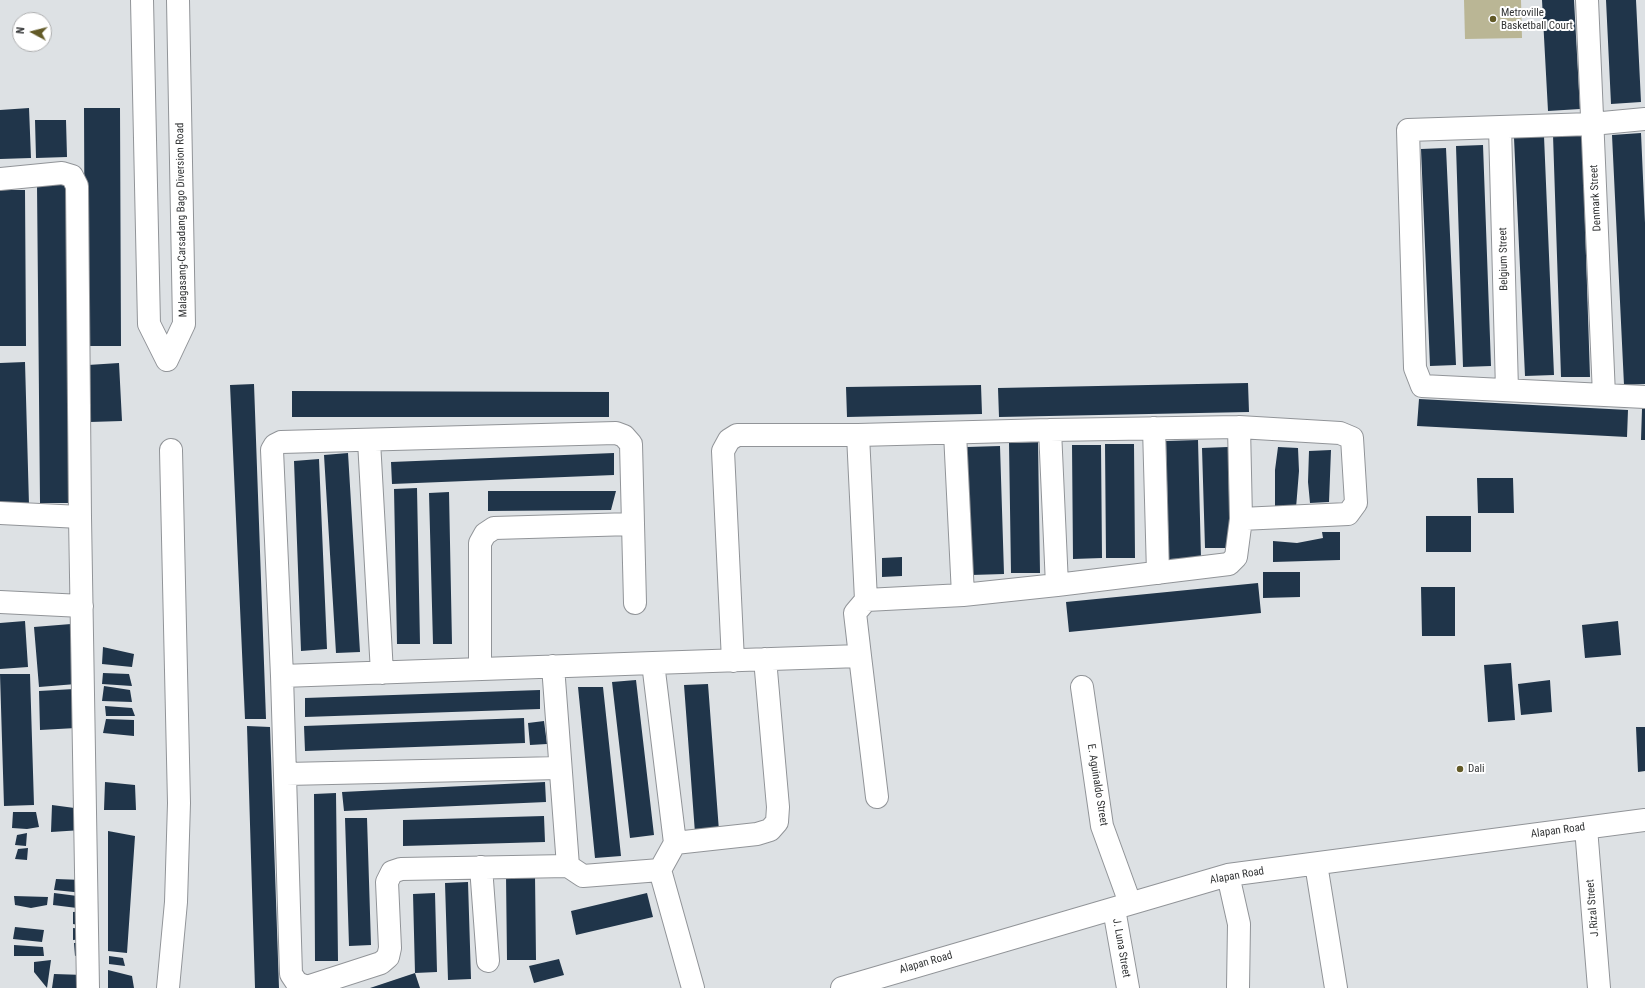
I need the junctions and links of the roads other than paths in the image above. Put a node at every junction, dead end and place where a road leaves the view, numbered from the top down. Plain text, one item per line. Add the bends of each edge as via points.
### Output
1 (142, 0) edge
2 (178, 0) edge
3 (1587, 0) edge
4 (1645, 118) edge
5 (1592, 124) junction
6 (1500, 127) junction
7 (0, 179) edge
8 (1507, 390) junction
9 (1604, 396) junction
10 (1645, 397) edge
11 (1239, 427) junction
12 (1154, 428) junction
13 (1050, 430) junction
14 (955, 433) junction
15 (858, 435) junction
16 (369, 441) junction
17 (171, 450) dead end
18 (0, 513) edge
19 (80, 517) junction
20 (1241, 519) junction
21 (632, 524) junction
22 (1158, 573) junction
23 (1056, 585) junction
24 (963, 595) junction
25 (866, 600) junction
26 (0, 602) edge
27 (636, 603) dead end
28 (82, 606) junction
29 (860, 656) junction
30 (765, 660) junction
31 (733, 661) junction
32 (653, 663) junction
33 (553, 666) junction
34 (480, 669) junction
35 (382, 673) junction
36 (282, 676) junction
37 (1082, 687) dead end
38 (560, 768) junction
39 (286, 774) junction
40 (877, 797) dead end
41 (1645, 820) edge
42 (1586, 828) junction
43 (675, 843) junction
44 (1316, 864) junction
45 (568, 866) junction
46 (482, 867) junction
47 (660, 870) junction
48 (1228, 875) junction
49 (1122, 906) junction
50 (488, 961) dead end
51 (890, 981) edge
52 (88, 988) edge
53 (168, 988) edge
54 (693, 988) edge
55 (842, 988) edge
56 (1128, 988) edge
57 (1238, 988) edge
58 (1336, 988) edge
59 (1599, 988) edge

1 - 2 street, Malagasang-Carsadang Bago Diversion Road via 149,324 167,360 184,324
3 - 5 street, Denmark Street
4 - 5 street
5 - 6 street
5 - 9 street, Denmark Street
6 - 8 street, Belgium Street
6 - 8 street via 1408,130 1408,138 1415,368 1422,386
7 - 19 street via 62,173 72,176 77,186
8 - 9 street
9 - 10 street
11 - 12 street
11 - 20 street
11 - 20 street via 1340,433 1352,438 1356,503 1348,514
12 - 13 street
12 - 22 street
13 - 14 street
13 - 23 street
14 - 15 street
14 - 24 street
15 - 25 street
15 - 31 street via 737,435 729,440 723,451
16 - 21 street via 616,433 624,436 630,444
16 - 35 street
16 - 36 street via 281,442 275,444 272,450
17 - 53 street via 179,803 176,902
18 - 19 street
19 - 28 street
20 - 22 street via 1236,557 1229,564
21 - 27 street
21 - 34 street via 494,528 485,534 480,543
22 - 23 street
23 - 24 street
24 - 25 street
25 - 29 street via 855,613
26 - 28 street
28 - 52 street
29 - 30 street
29 - 40 street
30 - 31 street
30 - 43 street via 778,807 777,822 770,830 757,834
31 - 32 street
32 - 33 street
32 - 43 street
33 - 34 street
33 - 38 street
34 - 35 street
35 - 36 street
36 - 39 street
37 - 49 street, E. Aguinaldo Street via 1102,826
38 - 39 street
38 - 45 street
39 - 46 street via 291,974 297,983 307,987 381,963 388,957 390,948 387,882 392,872 401,869
41 - 42 street, Alapan Road
42 - 44 street, Alapan Road
42 - 59 street, J.Rizal Street
43 - 47 street
44 - 48 street, Alapan Road
44 - 58 street
45 - 46 street
45 - 47 street via 583,876
46 - 50 street
47 - 54 street
48 - 49 street, Alapan Road
48 - 57 street via 1239,924
49 - 51 street, Alapan Road
49 - 56 street, J. Luna Street
51 - 55 street, Alapan Road

